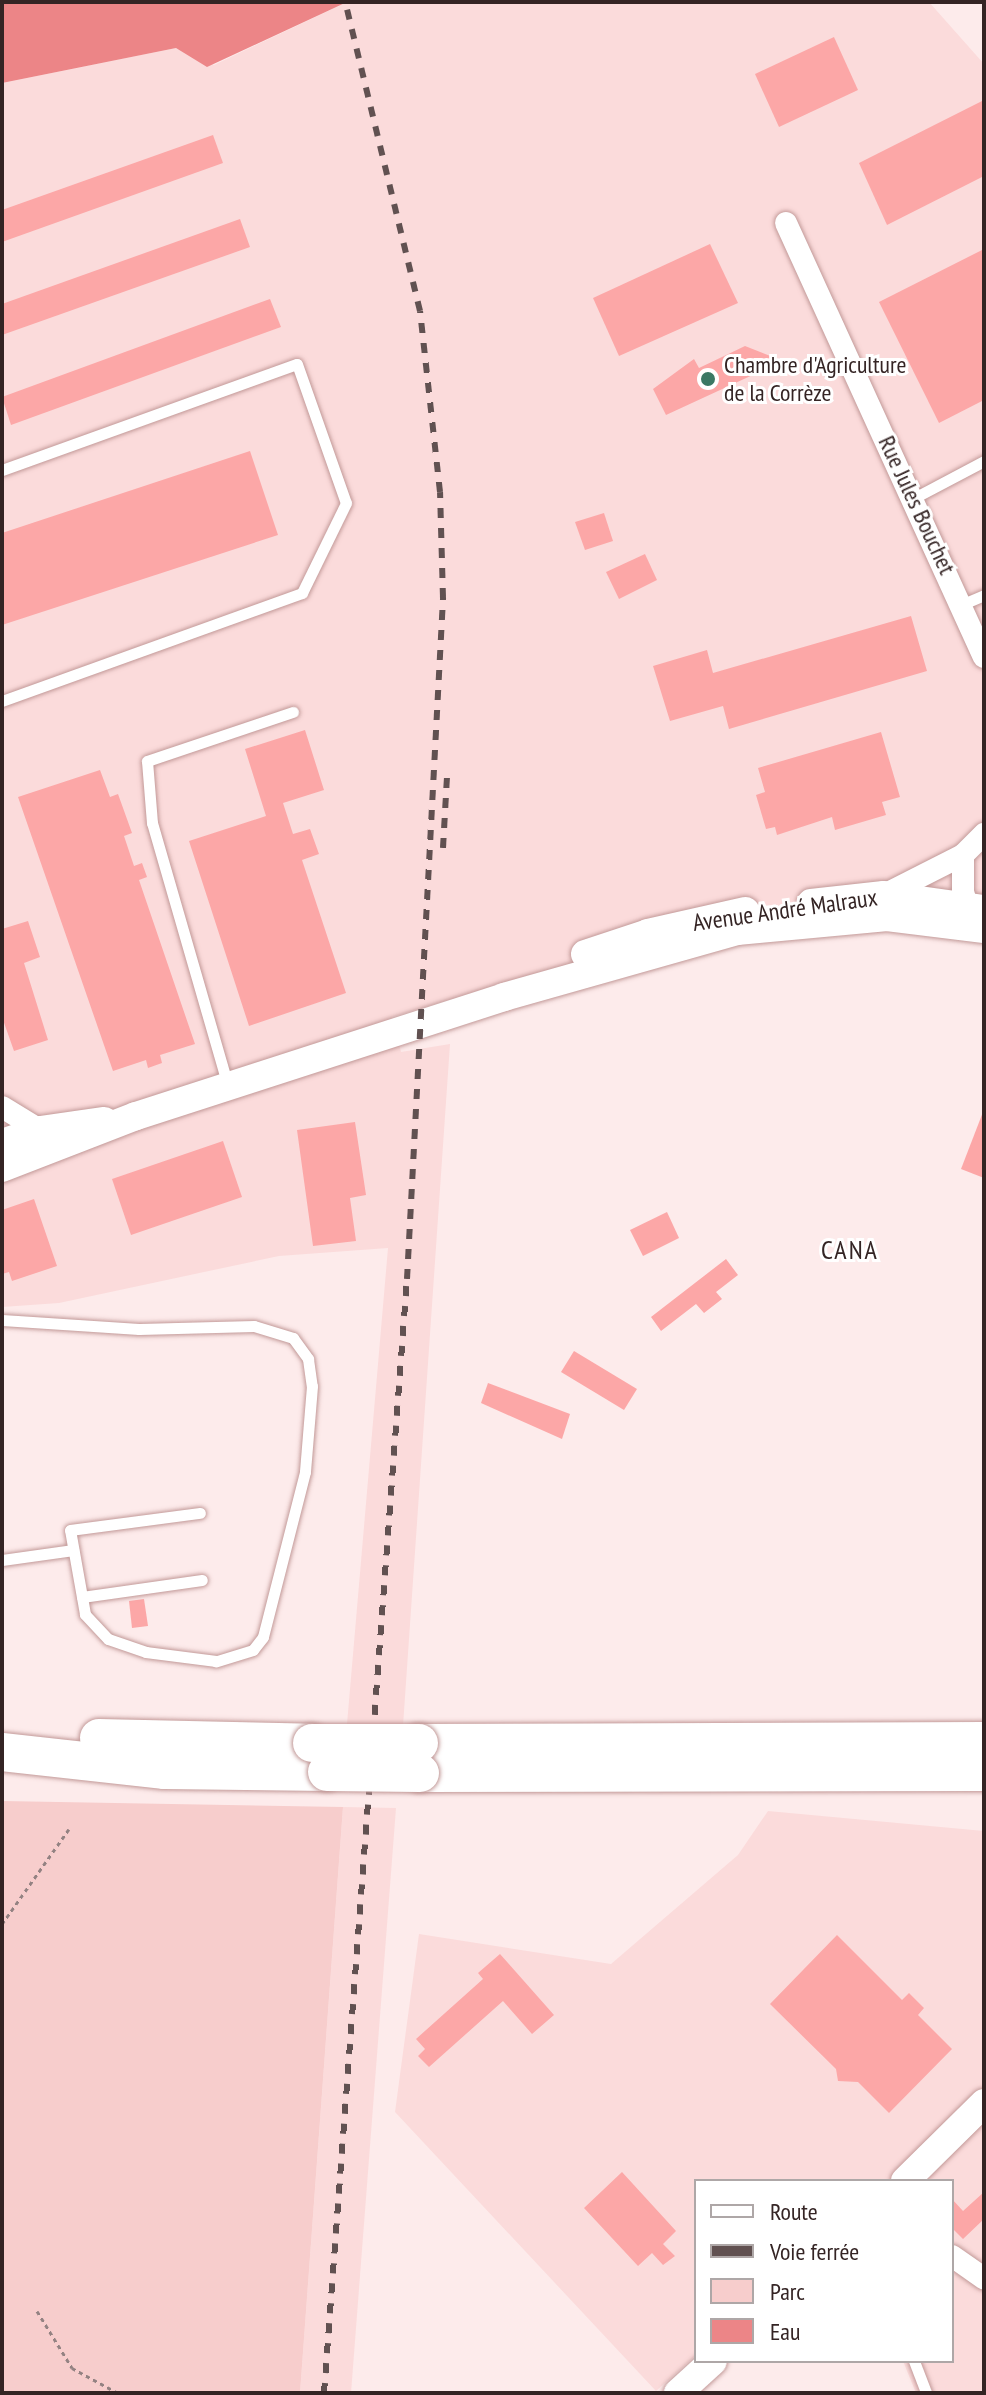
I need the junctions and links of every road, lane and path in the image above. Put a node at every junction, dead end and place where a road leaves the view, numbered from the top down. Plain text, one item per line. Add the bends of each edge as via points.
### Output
1 (786, 223) dead end
2 (984, 461) edge
3 (2, 470) edge
4 (914, 498) junction
5 (974, 600) edge
6 (984, 657) edge
7 (2, 701) edge
8 (293, 712) dead end
9 (984, 834) edge
10 (963, 855) junction
11 (884, 895) junction
12 (978, 917) edge
13 (504, 997) junction
14 (229, 1086) junction
15 (2, 1107) edge
16 (136, 1116) junction
17 (40, 1130) junction
18 (2, 1143) edge
19 (16, 1159) edge
20 (2, 1168) edge
21 (2, 1320) edge
22 (200, 1513) dead end
23 (73, 1550) junction
24 (2, 1560) edge
25 (202, 1580) dead end
26 (82, 1597) junction
27 (2, 1727) edge
28 (984, 1741) edge
29 (2, 1752) edge
30 (320, 1757) junction
31 (419, 1758) junction
32 (984, 1772) edge
33 (69, 1829) dead end
34 (2, 1924) edge
35 (984, 2103) edge
36 (907, 2179) edge
37 (954, 2257) edge
38 (984, 2278) edge
39 (37, 2311) dead end
40 (711, 2363) edge
41 (915, 2363) edge
42 (118, 2393) edge
43 (678, 2393) edge
44 (926, 2393) edge

1 - 4 street, Rue Jules Bouchet
2 - 4 lane
3 - 7 lane via 297,364 346,503 302,593
4 - 5 street, Rue Jules Bouchet
5 - 6 street, Rue Jules Bouchet
8 - 14 lane via 147,761 152,823
9 - 10 street
10 - 11 street
10 - 12 street
11 - 12 street, Avenue André Malraux
11 - 13 street, Avenue André Malraux via 734,912 648,933 550,967
12 - 13 street, Avenue André Malraux via 887,917 737,931
13 - 14 street, Avenue André Malraux
14 - 16 street, Avenue André Malraux
15 - 17 street
16 - 17 street, Avenue André Malraux
16 - 19 street, Avenue André Malraux
17 - 18 street, Avenue André Malraux
19 - 20 street, Avenue André Malraux
21 - 26 lane via 139,1329 254,1326 293,1338 308,1359 312,1386 305,1472 278,1593 253,1650 216,1661 146,1652 108,1639 85,1614
22 - 23 lane via 70,1530
23 - 24 lane
23 - 26 lane
25 - 26 lane
27 - 30 highway
28 - 31 highway
29 - 30 highway via 165,1770
30 - 31 highway, bridge
31 - 32 highway
33 - 34 path
35 - 36 street
37 - 38 street
39 - 42 path via 72,2368
40 - 43 street
41 - 44 lane

